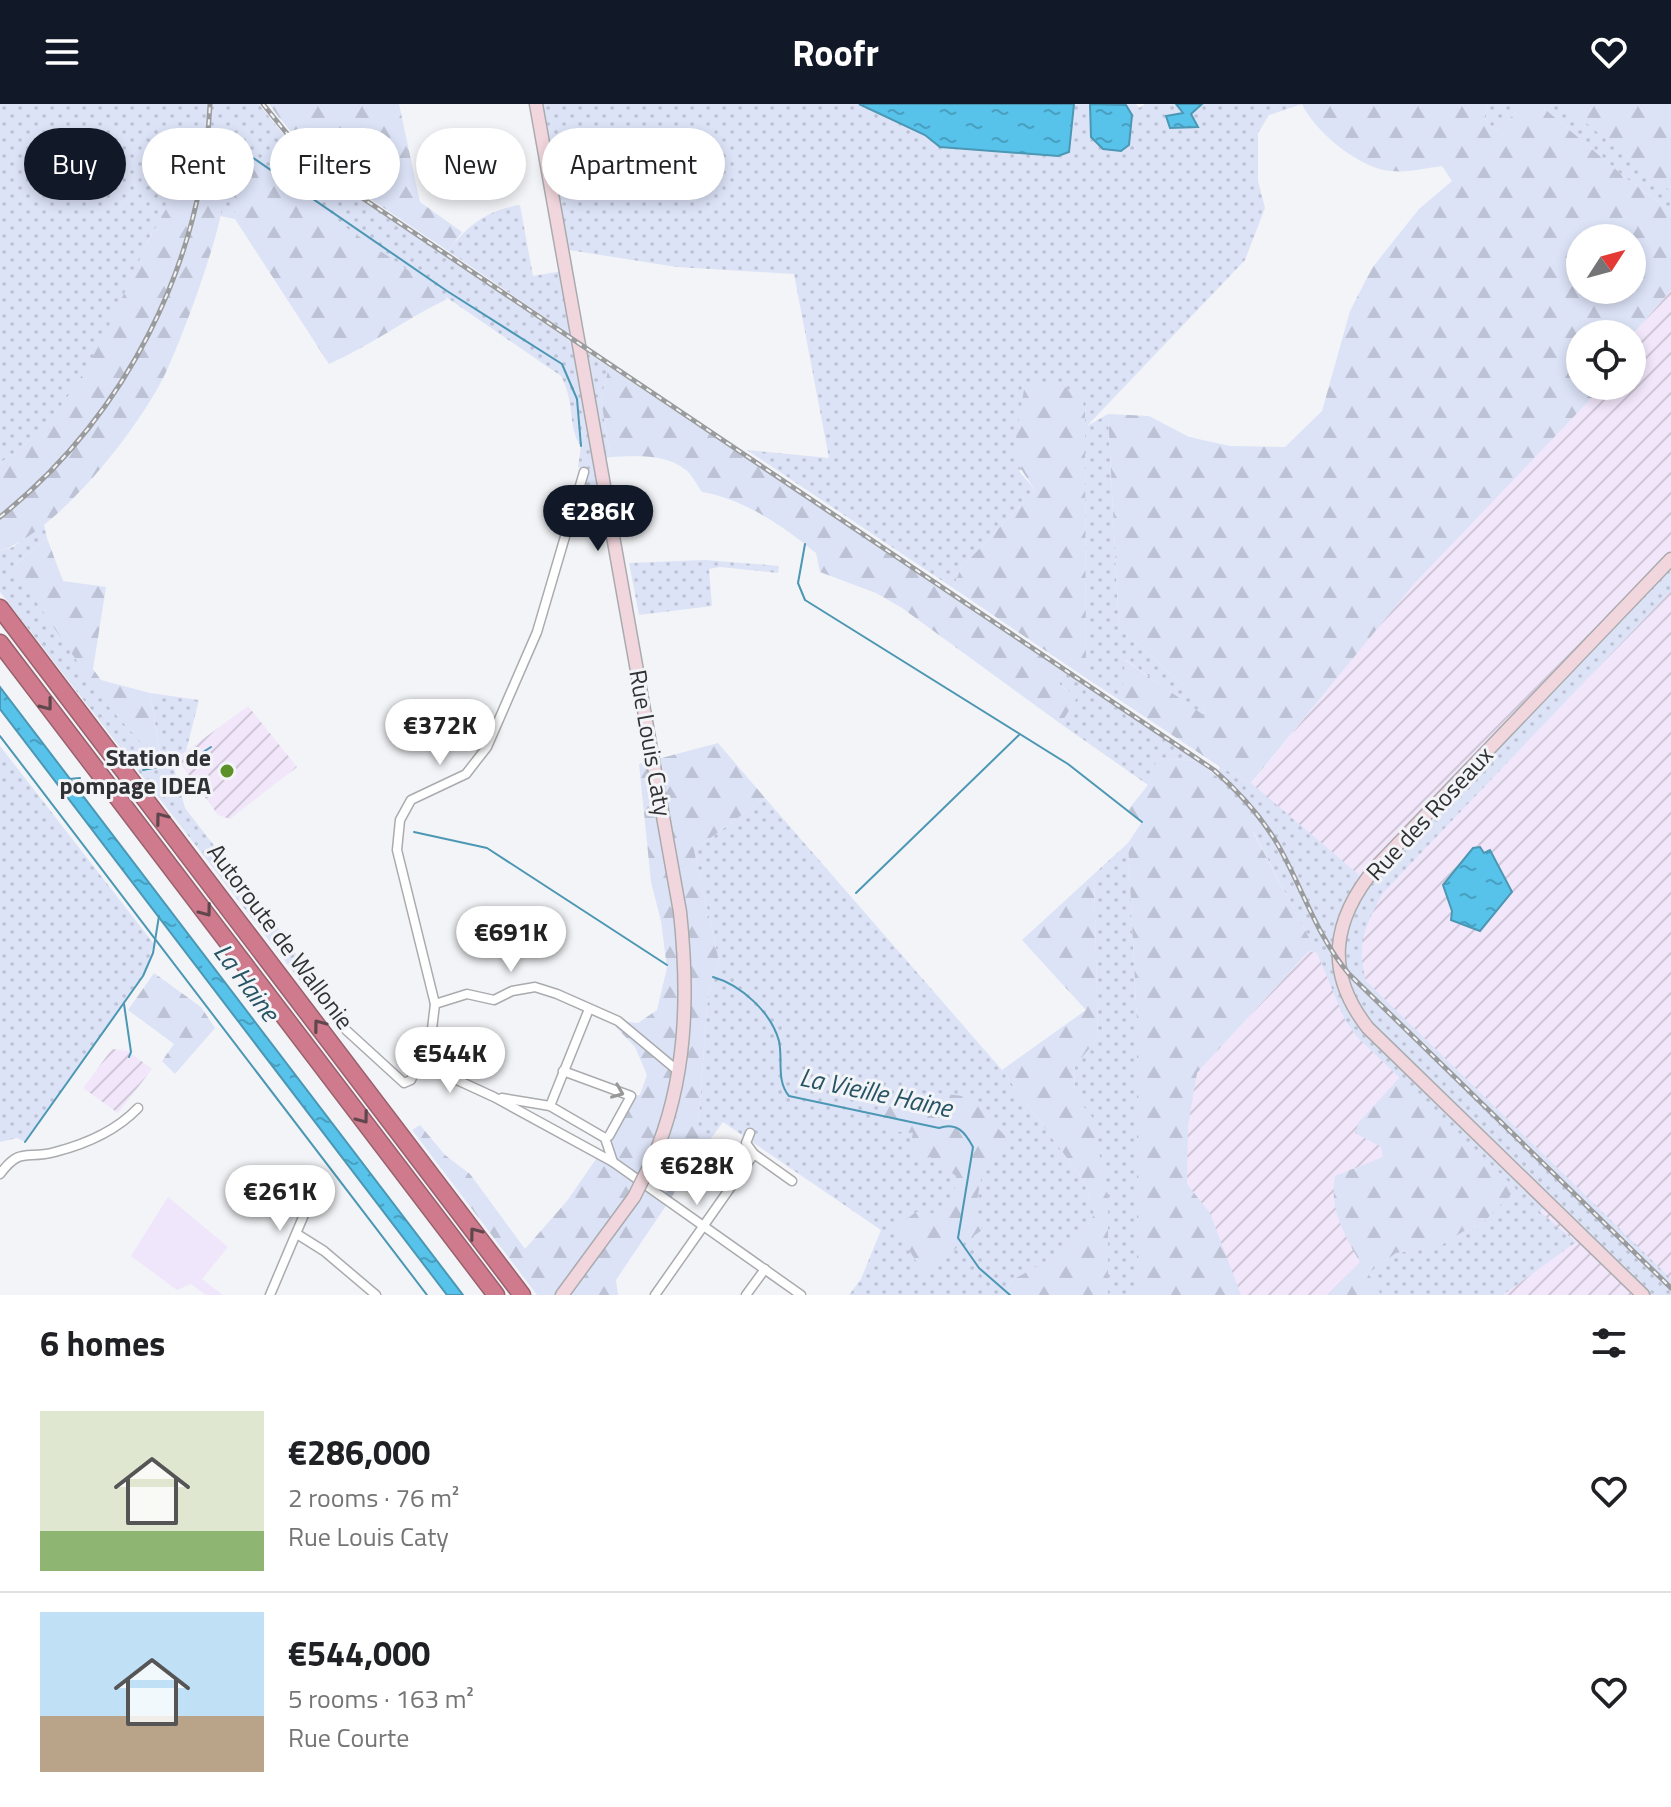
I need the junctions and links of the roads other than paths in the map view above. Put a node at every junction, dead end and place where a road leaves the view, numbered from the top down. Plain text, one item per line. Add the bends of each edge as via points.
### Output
1 (536, 104) edge
2 (584, 472) dead end
3 (610, 516) junction
4 (568, 528) junction
5 (1671, 559) edge
6 (0, 608) edge
7 (0, 643) edge
8 (435, 1004) junction
9 (589, 1009) junction
10 (346, 1030) dead end
11 (420, 1063) junction
12 (563, 1071) junction
13 (678, 1071) junction
14 (494, 1097) junction
15 (550, 1106) junction
16 (138, 1108) dead end
17 (750, 1133) dead end
18 (607, 1137) junction
19 (754, 1154) junction
20 (613, 1162) junction
21 (0, 1174) edge
22 (792, 1181) dead end
23 (317, 1184) dead end
24 (704, 1225) junction
25 (297, 1234) junction
26 (765, 1269) junction
27 (566, 1290) edge
28 (270, 1295) edge
29 (376, 1295) edge
30 (496, 1295) edge
31 (522, 1295) edge
32 (655, 1295) edge
33 (746, 1295) edge
34 (801, 1295) edge
35 (1643, 1295) edge

1 - 3 main road, Rue Louis Caty
2 - 4 street
3 - 4 street
3 - 13 main road, Rue Louis Caty via 687,972
4 - 8 street via 537,632 487,747 466,774 411,800 400,820 397,850
5 - 35 main road, Rue des Roseaux via 1376,867 1350,904 1338,952 1349,999 1368,1028
31 -> 6 highway, Autoroute de Wallonie
7 -> 30 highway, Autoroute de Wallonie
8 - 9 street via 467,994 494,1000 535,987
8 - 11 street
9 - 12 street
9 - 13 street via 618,1021
10 - 11 street via 404,1083
11 - 14 street
12 - 15 street
12 -> 18 street via 631,1096
13 - 27 main road, Rue Louis Caty, bridge via 653,1159 634,1197
14 - 15 street
14 - 20 street
15 - 18 street
16 - 21 street via 117,1128 60,1151 20,1155
17 - 19 street via 746,1143
18 - 20 street
19 - 22 street
19 - 24 street
20 - 24 street
23 - 25 street
24 - 26 street
24 - 32 street
25 - 28 street
25 - 29 street
26 - 33 street
26 - 34 street

